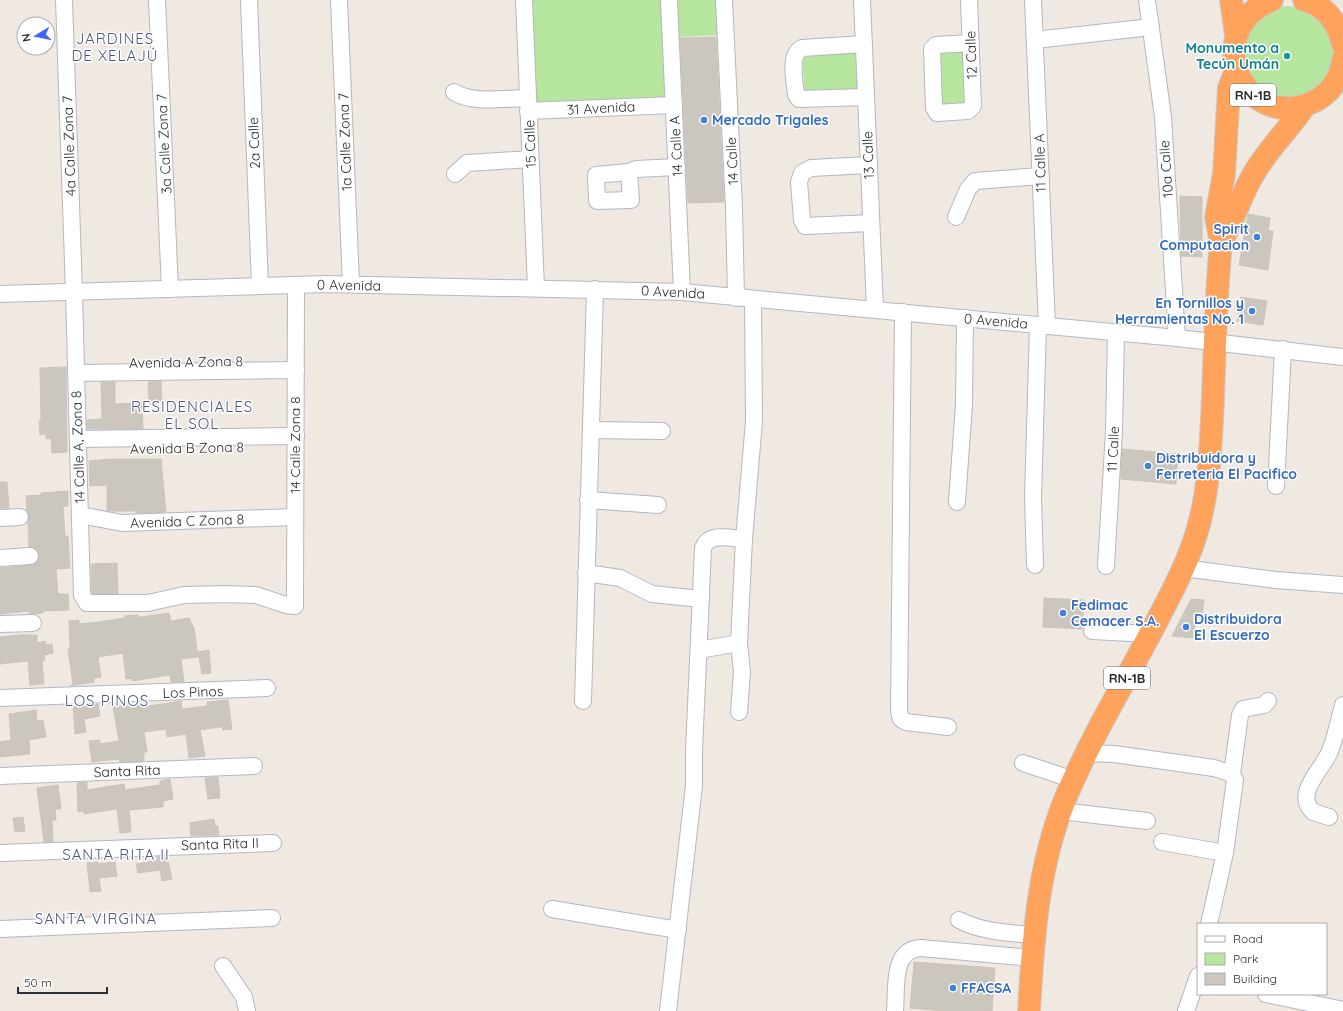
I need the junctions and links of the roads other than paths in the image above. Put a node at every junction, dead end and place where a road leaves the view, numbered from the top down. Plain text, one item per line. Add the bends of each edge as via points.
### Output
1 (64, 0) edge
2 (157, 0) edge
3 (248, 0) edge
4 (339, 0) edge
5 (524, 0) edge
6 (669, 0) edge
7 (724, 0) edge
8 (862, 0) edge
9 (970, 0) edge
10 (1034, 0) edge
11 (1147, 0) edge
12 (1231, 0) edge
13 (1272, 0) edge
14 (1309, 1) edge
15 (1151, 27) junction
16 (1236, 34) junction
17 (1035, 40) junction
18 (971, 43) junction
19 (864, 44) junction
20 (1343, 45) edge
21 (1343, 60) edge
22 (1236, 70) junction
23 (454, 92) dead end
24 (866, 97) junction
25 (528, 104) junction
26 (674, 104) junction
27 (1304, 106) junction
28 (530, 159) junction
29 (869, 165) junction
30 (677, 167) junction
31 (629, 172) junction
32 (455, 174) dead end
33 (1041, 176) junction
34 (956, 217) dead end
35 (872, 223) junction
36 (1221, 242) junction
37 (351, 284) junction
38 (296, 285) junction
39 (260, 286) junction
40 (536, 288) junction
41 (170, 289) junction
42 (595, 289) junction
43 (74, 292) junction
44 (682, 292) junction
45 (0, 294) edge
46 (736, 298) junction
47 (752, 299) junction
48 (875, 310) junction
49 (903, 312) junction
50 (965, 318) junction
51 (1043, 325) junction
52 (1116, 332) junction
53 (1177, 338) junction
54 (1215, 343) junction
55 (1282, 349) junction
56 (1343, 357) edge
57 (296, 365) junction
58 (76, 368) junction
59 (591, 430) junction
60 (662, 431) dead end
61 (295, 441) junction
62 (78, 444) junction
63 (1276, 486) dead end
64 (588, 500) junction
65 (957, 502) dead end
66 (658, 505) dead end
67 (80, 515) junction
68 (20, 517) dead end
69 (295, 517) junction
70 (0, 518) edge
71 (744, 538) junction
72 (30, 556) dead end
73 (0, 558) edge
74 (1035, 565) dead end
75 (1106, 566) dead end
76 (1183, 568) junction
77 (586, 573) junction
78 (1343, 585) edge
79 (701, 600) junction
80 (295, 606) joint
81 (33, 623) dead end
82 (0, 624) edge
83 (1092, 631) dead end
84 (1150, 634) junction
85 (739, 643) junction
86 (699, 650) junction
87 (267, 688) dead end
88 (0, 698) edge
89 (583, 700) dead end
90 (1268, 701) dead end
91 (1343, 705) edge
92 (739, 712) dead end
93 (948, 727) dead end
94 (1086, 753) junction
95 (1023, 763) dead end
96 (254, 766) dead end
97 (1232, 774) junction
98 (0, 776) edge
99 (1074, 780) junction
100 (1061, 811) junction
101 (1329, 817) dead end
102 (1147, 821) dead end
103 (1162, 842) dead end
104 (273, 843) dead end
105 (0, 852) edge
106 (1225, 853) junction
107 (552, 909) dead end
108 (272, 918) dead end
109 (959, 920) dead end
110 (1209, 923) edge
111 (0, 929) edge
112 (678, 930) junction
113 (1034, 935) junction
114 (1032, 958) junction
115 (223, 966) dead end
116 (1197, 982) edge
117 (1271, 995) edge
118 (1343, 1010) edge
119 (247, 1011) edge
120 (668, 1011) edge
121 (895, 1011) edge
122 (1029, 1011) edge
123 (1186, 1011) edge

1 - 43 street, 4a Calle Zona 7
2 - 41 street, 3a Calle Zona 7
3 - 39 street, 2a Calle
4 - 37 street, 1a Calle Zona 7
5 - 25 street, 15 Calle
6 - 26 street, 14 Calle A
7 - 46 street, 14 Calle
8 - 19 street, 13 Calle
9 - 18 street, 12 Calle
10 - 17 street, 11 Calle A
11 - 15 street, 10a Calle
12 - 16 highway, RN-1B
13 - 16 highway, RN-1B via 1259,5 1245,18
14 - 20 highway via 1331,17 1340,32
15 - 17 street
15 - 53 street, 10a Calle via 1163,117
16 - 22 highway, RN-1B via 1233,53
17 - 33 street, 11 Calle A
18 - 18 street, 12 Calle via 932,47 934,108 937,113 971,110
19 - 24 street, 13 Calle
19 - 24 street via 805,47 798,50 794,58 796,95 801,100
21 - 27 highway, RN-1B via 1337,80 1330,90 1321,98
22 - 27 highway, RN-1B via 1243,85 1255,98 1288,109
22 - 36 highway, RN-1B via 1229,88 1224,174 1216,217
23 - 25 street, 31 Avenida via 471,98
24 - 29 street, 13 Calle
25 - 26 street, 31 Avenida
25 - 28 street, 15 Calle
26 - 30 street, 14 Calle A
27 - 36 highway, RN-1B via 1255,171 1231,226
28 - 32 street via 467,163
28 - 40 street, 15 Calle
29 - 35 street, 13 Calle
29 - 35 street via 811,168 802,173 800,185 802,220 805,226
30 - 31 street via 636,169
30 - 44 street, 14 Calle A
31 - 31 street via 596,175 597,201 631,200
33 - 34 street via 981,180 971,185
33 - 51 street, 11 Calle A
35 - 48 street, 13 Calle
36 - 54 highway, RN-1B
37 - 38 street, 0 Avenida
37 - 40 street, 0 Avenida
38 - 39 street, 0 Avenida
38 - 57 street, 14 Calle Zona 8
39 - 41 street, 0 Avenida
40 - 42 street, 0 Avenida
41 - 43 street, 0 Avenida
42 - 44 street, 0 Avenida
42 - 59 street
43 - 45 street, 0 Avenida
43 - 58 street, 14 Calle A, Zona 8
44 - 46 street, 0 Avenida
46 - 47 street, 0 Avenida
47 - 48 street, 0 Avenida
47 - 71 street via 754,422
48 - 49 street, 0 Avenida
49 - 50 street, 0 Avenida
49 - 93 street via 899,711 901,719 906,722
50 - 51 street, 0 Avenida
50 - 65 street via 964,404
51 - 52 street, 0 Avenida
51 - 74 street, 11 Calle A via 1033,498
52 - 53 street, 0 Avenida
52 - 75 street, 11 Calle
53 - 54 street, 0 Avenida
54 - 55 street, 0 Avenida
54 - 76 highway, RN-1B via 1207,483 1198,528
55 - 56 street, 0 Avenida
55 - 63 street
57 - 58 street, Avenida A Zona 8
57 - 61 street, 14 Calle Zona 8
58 - 62 street, 14 Calle A, Zona 8
59 - 60 street
59 - 64 street
61 - 62 street, Avenida B Zona 8
61 - 69 street, 14 Calle Zona 8
62 - 67 street, 14 Calle A, Zona 8
64 - 66 street
64 - 77 street
67 - 69 street, Avenida C Zona 8 via 122,523
67 - 80 street, 14 Calle A, Zona 8 via 84,601 148,603 184,595 226,594 256,595
68 - 70 street
69 - 80 street, 14 Calle Zona 8
71 - 79 street via 712,538 705,542
71 - 85 street
72 - 73 street
76 - 78 street via 1288,582
76 - 84 highway, RN-1B
77 - 79 street via 620,578 652,594
77 - 89 street
79 - 86 street
81 - 82 street
83 - 84 street
84 - 94 highway, RN-1B
85 - 86 street
85 - 92 street via 742,672
86 - 112 street via 694,786
87 - 88 street, Los Pinos
90 - 97 street via 1247,707 1241,712
91 - 101 street via 1331,750 1308,786 1306,798 1313,812
94 - 97 street via 1114,754 1214,768
94 - 99 highway, RN-1B
95 - 99 street
96 - 98 street, Santa Rita
97 - 106 street via 1235,780
99 - 100 highway, RN-1B
100 - 102 street
100 - 113 highway, RN-1B via 1046,861
103 - 106 street
104 - 105 street, Santa Rita II
106 - 110 street
107 - 112 street
108 - 111 street
109 - 113 street via 992,931
112 - 120 street
113 - 114 highway, RN-1B
114 - 121 street via 921,948 908,950 898,969
114 - 122 highway, RN-1B
115 - 119 street via 244,997
116 - 123 street
117 - 118 street

